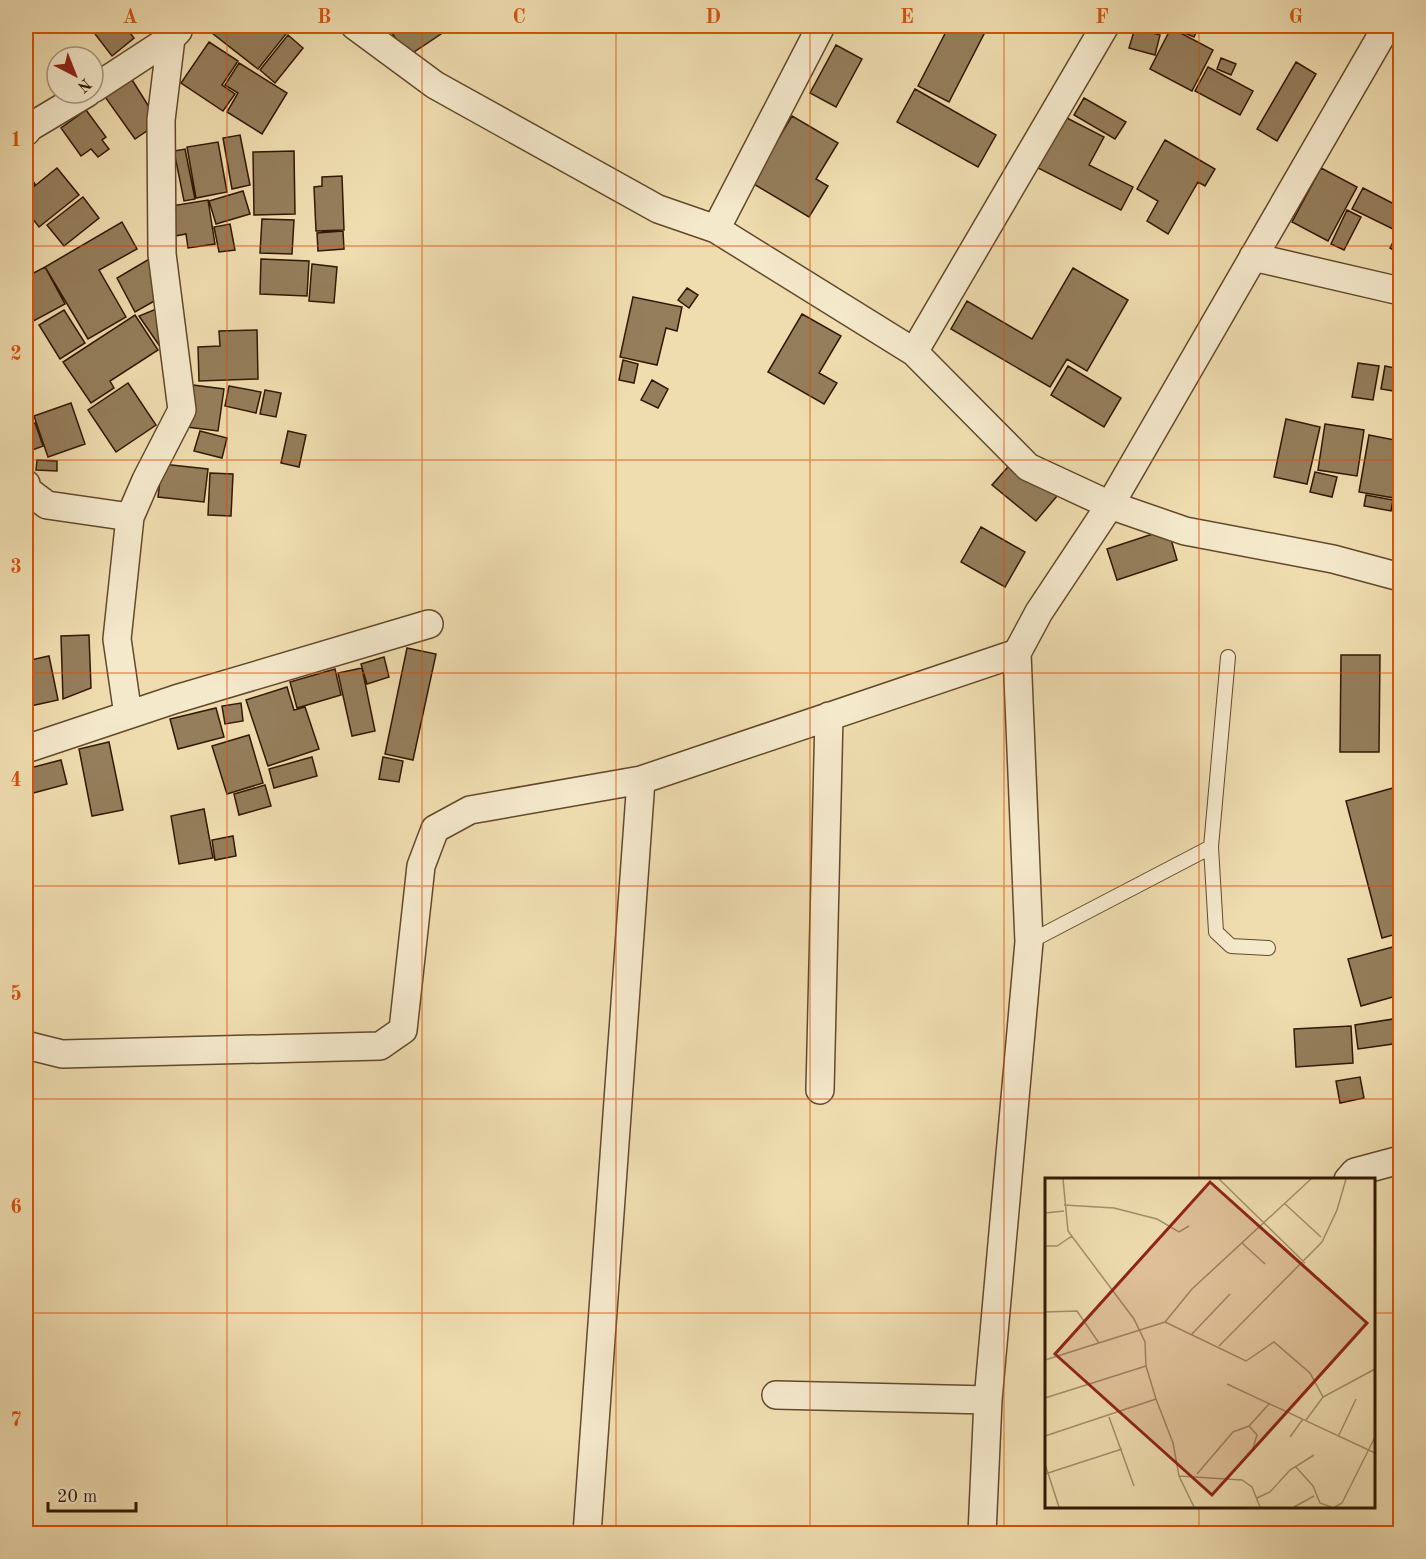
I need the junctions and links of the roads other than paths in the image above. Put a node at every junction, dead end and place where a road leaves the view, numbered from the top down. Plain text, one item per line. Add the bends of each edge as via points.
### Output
1 (355, 26) edge
2 (821, 26) edge
3 (1104, 26) edge
4 (1387, 26) edge
5 (177, 32) edge
6 (105, 81) edge
7 (67, 105) edge
8 (26, 132) edge
9 (716, 229) junction
10 (1253, 257) junction
11 (1401, 291) edge
12 (914, 352) junction
13 (26, 484) edge
14 (1110, 506) junction
15 (129, 517) junction
16 (1401, 577) edge
17 (429, 624) dead end
18 (1017, 653) junction
19 (1228, 657) dead end
20 (128, 715) junction
21 (829, 716) junction
22 (26, 749) edge
23 (640, 780) junction
24 (1211, 847) junction
25 (1029, 942) junction
26 (1268, 948) dead end
27 (26, 1045) edge
28 (820, 1090) dead end
29 (1401, 1160) edge
30 (1348, 1178) edge
31 (776, 1395) dead end
32 (988, 1400) junction
33 (587, 1533) edge
34 (982, 1533) edge

1 - 9 street via 435,86 658,209
2 - 9 street
3 - 12 street
4 - 10 street
5 - 6 street
5 - 15 street via 161,120 162,254 182,410
7 - 8 street
9 - 12 street
10 - 11 street
10 - 14 street
12 - 14 street via 1028,467
13 - 15 street via 27,490 47,505
14 - 16 street via 1185,531
14 - 18 street via 1039,612
15 - 20 street via 117,639
17 - 20 street
18 - 21 street
18 - 25 street
19 - 24 lane
20 - 22 street
21 - 23 street
21 - 28 street
23 - 27 street via 470,810 435,829 421,866 403,1030 380,1046 62,1054
23 - 33 street
24 - 25 lane
24 - 26 lane via 1216,933 1231,946
25 - 32 street
29 - 30 street via 1355,1172
31 - 32 street
32 - 34 street

